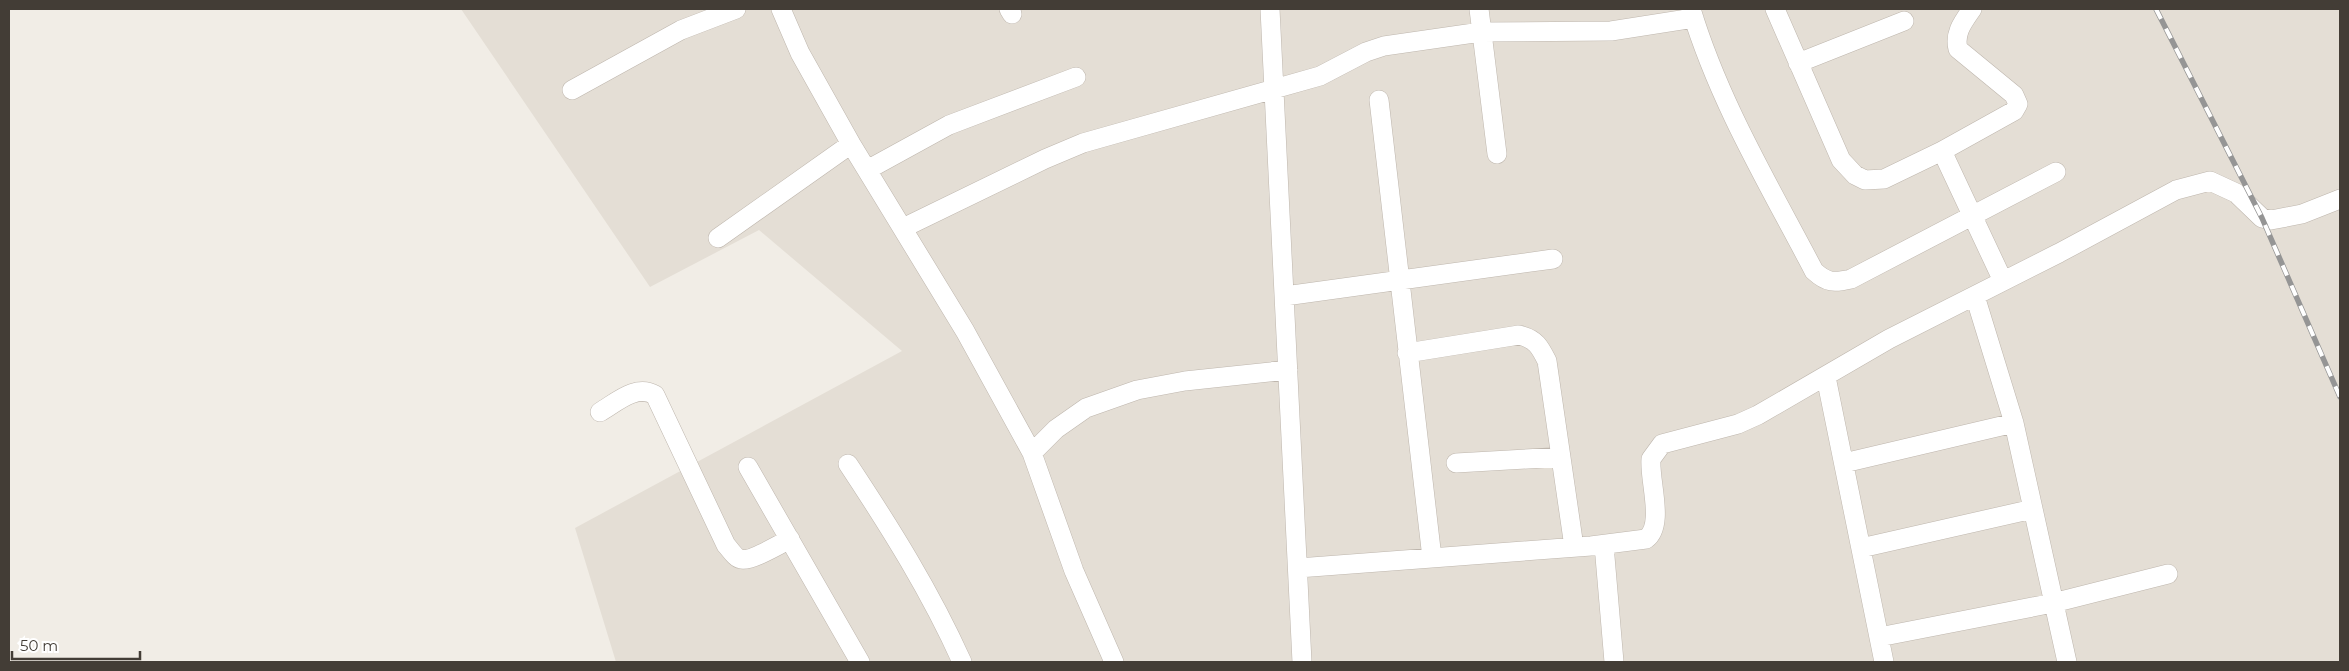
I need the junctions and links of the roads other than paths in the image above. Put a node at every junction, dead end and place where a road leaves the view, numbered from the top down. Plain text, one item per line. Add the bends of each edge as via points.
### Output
1 (736, 9) edge
2 (782, 9) edge
3 (1270, 9) edge
4 (1479, 9) edge
5 (1775, 9) edge
6 (1972, 9) edge
7 (1692, 14) edge
8 (1904, 21) dead end
9 (1481, 32) junction
10 (1798, 63) junction
11 (1076, 77) dead end
12 (572, 90) dead end
13 (1273, 90) junction
14 (1379, 100) dead end
15 (851, 144) junction
16 (1942, 151) junction
17 (1497, 154) dead end
18 (867, 170) junction
19 (2056, 172) dead end
20 (2340, 199) edge
21 (1974, 215) junction
22 (903, 228) junction
23 (718, 238) dead end
24 (1552, 259) dead end
25 (1398, 280) junction
26 (2003, 282) junction
27 (1285, 296) junction
28 (1975, 296) junction
29 (1407, 353) junction
30 (1288, 370) junction
31 (1826, 377) junction
32 (600, 412) dead end
33 (2014, 423) junction
34 (1032, 453) junction
35 (1561, 457) junction
36 (1456, 463) dead end
37 (848, 464) dead end
38 (1844, 464) junction
39 (748, 467) dead end
40 (2032, 509) junction
41 (790, 539) junction
42 (1604, 545) junction
43 (1574, 547) junction
44 (1861, 548) junction
45 (1432, 558) junction
46 (1298, 568) junction
47 (2168, 574) dead end
48 (2053, 603) junction
49 (1879, 637) junction
50 (860, 662) edge
51 (962, 662) edge
52 (1114, 662) edge
53 (1302, 662) edge
54 (1614, 662) edge
55 (1884, 662) edge
56 (2067, 662) edge

1 - 12 street via 681,30
2 - 15 street via 800,53
3 - 13 street
4 - 9 street
5 - 10 street
6 - 16 street via 1958,34 1958,49 2014,95 2018,104 2014,111 1998,121
7 - 9 street via 1611,31
7 - 21 street via 1729,111 1814,271 1824,281 1851,280
8 - 10 street
9 - 13 street via 1384,46 1320,76
9 - 17 street
10 - 16 street via 1841,160 1855,175 1866,180 1884,179
11 - 18 street via 950,125
13 - 22 street via 1083,143
13 - 27 street
14 - 25 street
15 - 18 street
15 - 23 street
16 - 21 street
18 - 22 street
19 - 21 street
20 - 26 street via 2302,214 2271,220 2262,218 2223,185 2210,181 2194,184 2176,190
21 - 26 street
22 - 34 street via 965,331
24 - 25 street
25 - 27 street
25 - 29 street
26 - 28 street
27 - 30 street
28 - 31 street via 1890,338
28 - 33 street
29 - 35 street via 1519,335 1530,337 1538,343 1547,361
29 - 45 street
30 - 34 street via 1185,381 1137,390 1086,408 1056,429
30 - 46 street
31 - 38 street
31 - 42 street via 1738,424 1662,444 1651,459 1656,524 1652,534 1635,542
32 - 41 street via 637,390 655,394 726,545 734,554 741,559 749,559
33 - 38 street
33 - 40 street
34 - 52 street via 1074,571
35 - 36 street
35 - 43 street
37 - 51 street via 906,552
38 - 44 street
39 - 41 street
40 - 44 street
40 - 48 street
41 - 50 street
42 - 43 street
42 - 54 street
43 - 45 street
44 - 49 street
45 - 46 street
46 - 53 street
47 - 48 street
48 - 49 street
48 - 56 street
49 - 55 street

